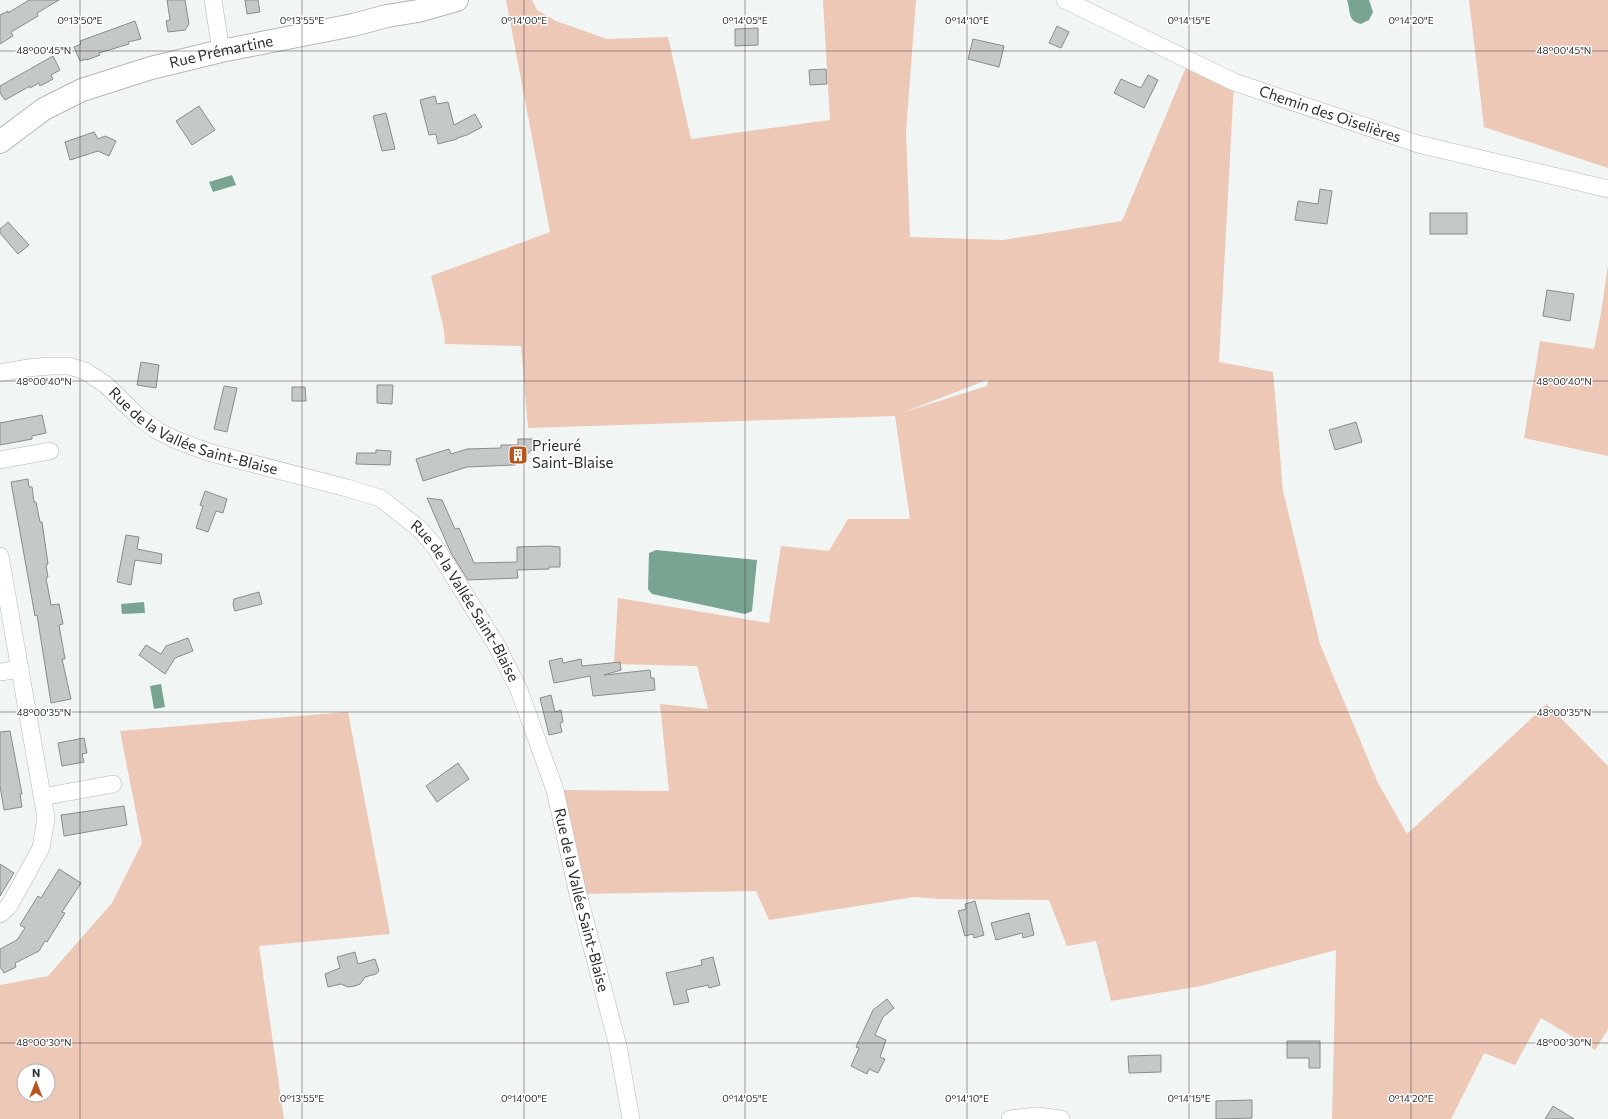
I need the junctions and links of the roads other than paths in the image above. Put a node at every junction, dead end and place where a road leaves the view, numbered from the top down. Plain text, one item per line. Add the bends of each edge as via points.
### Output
1 (213, 0) edge
2 (457, 0) edge
3 (1065, 0) edge
4 (221, 51) junction
5 (0, 142) edge
6 (1608, 189) edge
7 (0, 373) edge
8 (50, 452) dead end
9 (0, 460) edge
10 (0, 556) edge
11 (20, 669) junction
12 (0, 672) edge
13 (113, 784) dead end
14 (42, 797) junction
15 (0, 914) edge
16 (631, 1119) edge
17 (1010, 1119) edge
18 (1061, 1119) edge

1 - 4 street
2 - 4 street, Rue Prémartine via 418,11
3 - 6 street, Chemin des Oiselières via 1234,82 1418,144
4 - 5 street, Rue Prémartine via 151,68 82,90 44,109
7 - 16 street, Rue de la Vallée Saint-Blaise via 27,368 69,366 106,385 140,418 176,440 208,452 380,498 421,530 436,548 497,646 522,697 555,790 578,894 618,1046
8 - 9 street
10 - 11 street
11 - 12 street
11 - 14 street
13 - 14 street
14 - 15 street via 46,818 41,848 9,906
17 - 18 street via 1037,1116

